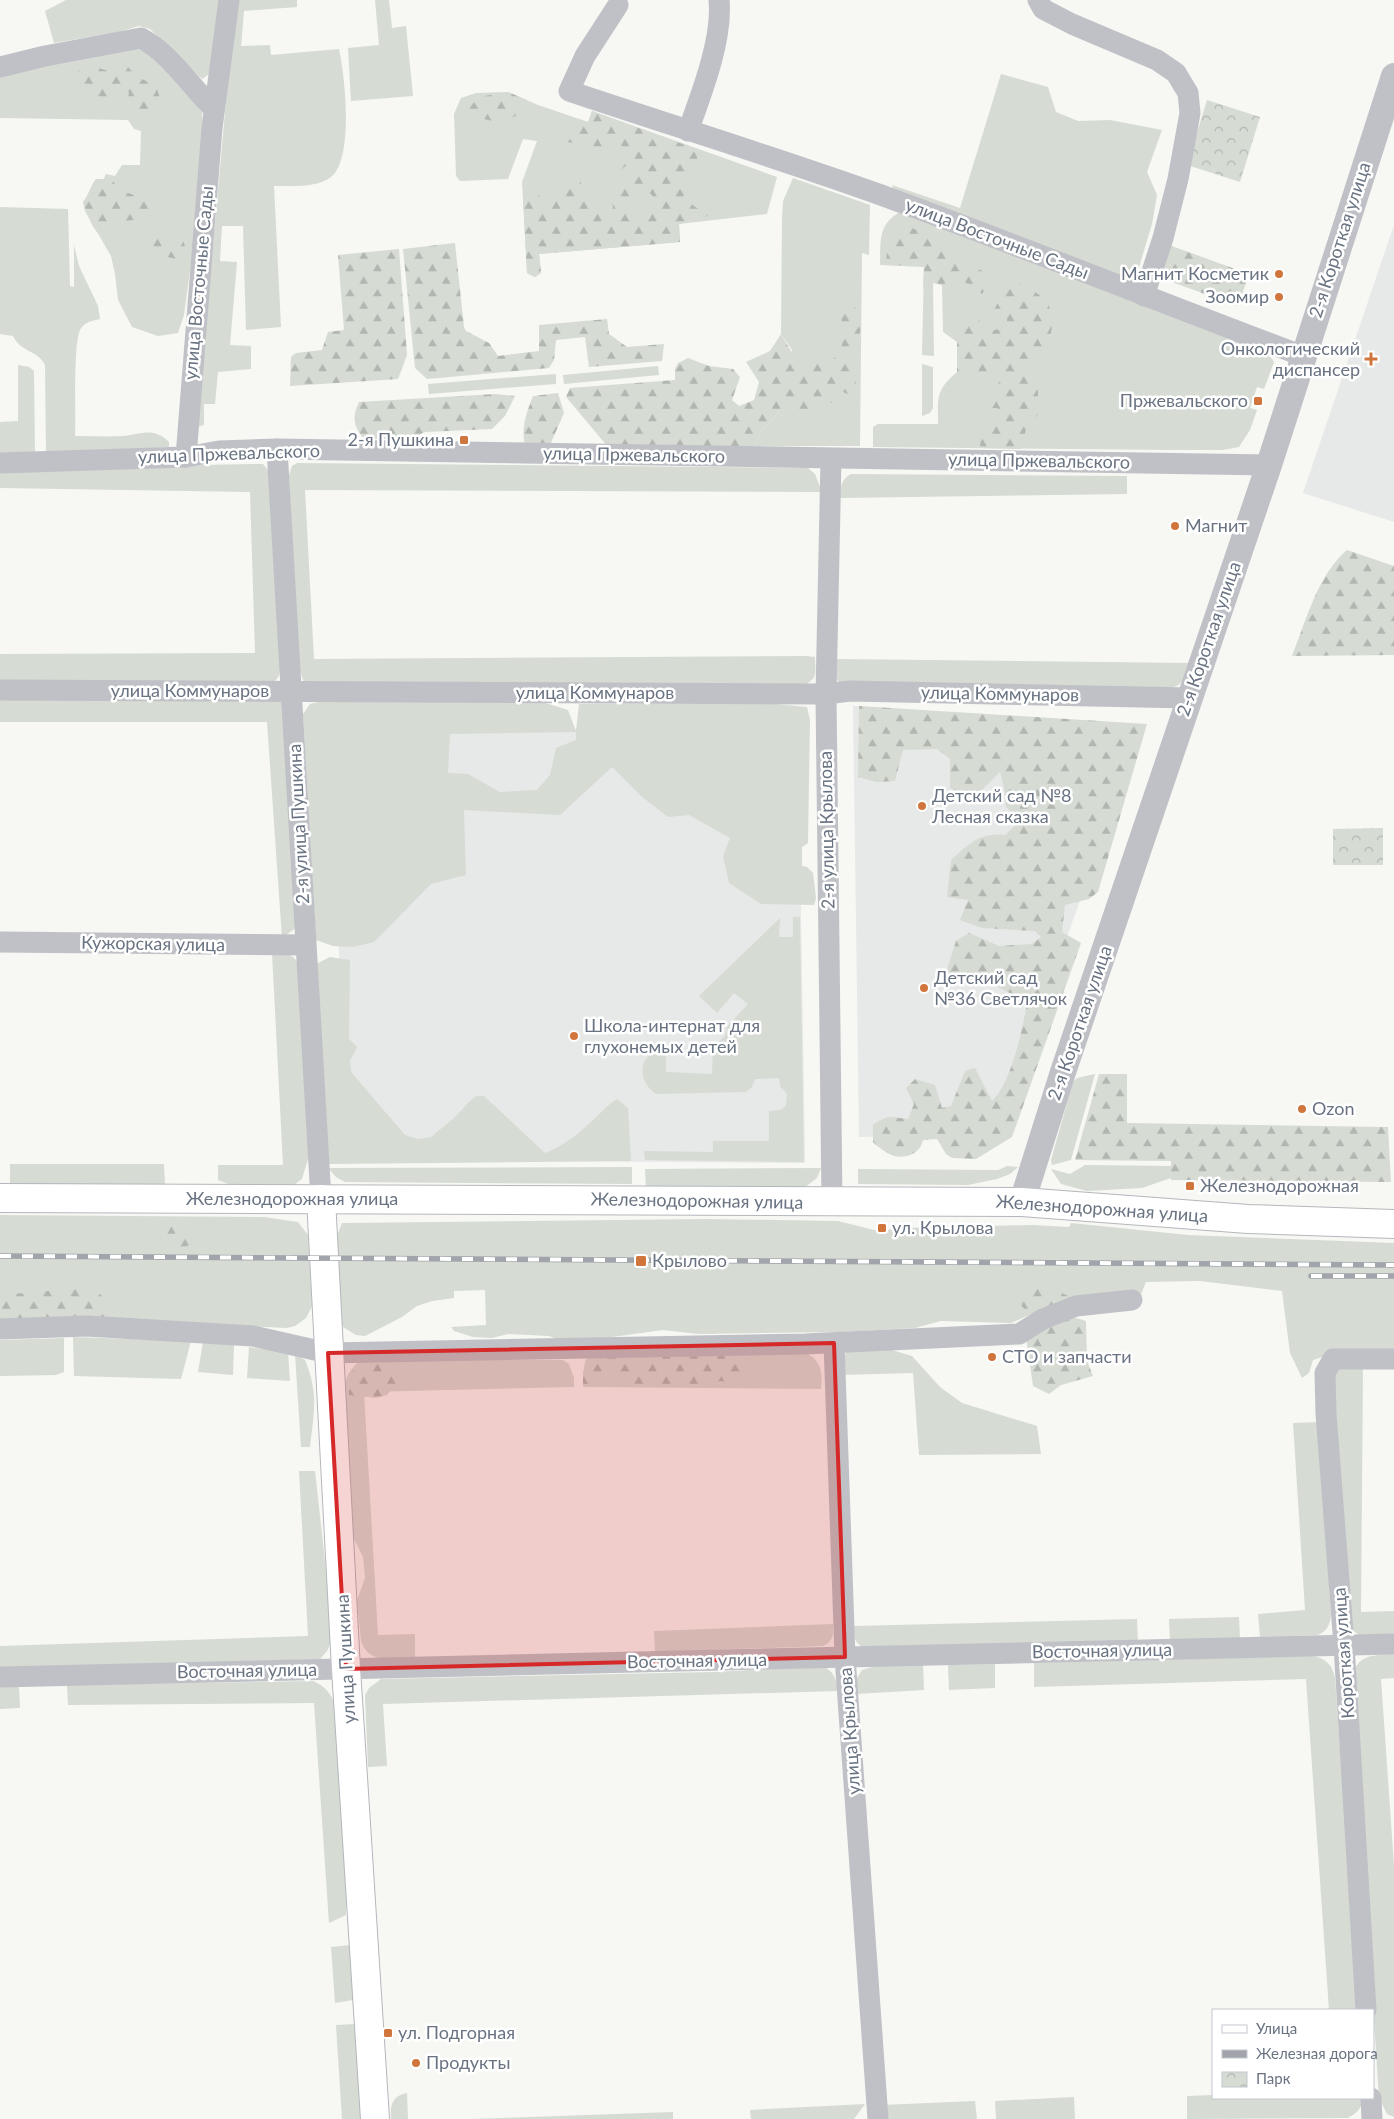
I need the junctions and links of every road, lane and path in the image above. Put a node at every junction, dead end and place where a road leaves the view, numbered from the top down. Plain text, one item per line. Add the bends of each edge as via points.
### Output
1 (229, 0) edge
2 (719, 0) edge
3 (1038, 0) edge
4 (618, 5) dead end
5 (0, 67) edge
6 (1394, 76) edge
7 (214, 109) junction
8 (688, 132) junction
9 (1144, 296) junction
10 (1303, 356) junction
11 (277, 449) junction
12 (186, 457) junction
13 (831, 459) junction
14 (0, 463) edge
15 (1269, 465) junction
16 (0, 690) edge
17 (292, 692) junction
18 (826, 694) junction
19 (1190, 698) junction
20 (0, 942) edge
21 (306, 945) junction
22 (0, 1198) edge
23 (321, 1198) junction
24 (832, 1202) junction
25 (1022, 1202) junction
26 (1394, 1224) edge
27 (1132, 1300) dead end
28 (0, 1329) edge
29 (834, 1343) junction
30 (328, 1353) junction
31 (1394, 1359) edge
32 (1394, 1644) edge
33 (1344, 1645) junction
34 (845, 1657) junction
35 (346, 1668) junction
36 (0, 1677) edge
37 (1366, 2009) edge
38 (1371, 2099) edge
39 (375, 2119) edge
40 (878, 2119) edge
41 (1372, 2119) edge

1 - 7 street, улица Восточные Сады
2 - 8 street via 720,12 709,72
3 - 9 street via 1043,9 1072,24 1157,60 1176,73 1188,93 1190,113 1178,179
4 - 8 street, улица Восточные Сады via 585,56 569,91
5 - 7 street via 141,38 169,58
6 - 10 street, 2-я Короткая улица
7 - 12 street, улица Восточные Сады
8 - 9 street, улица Восточные Сады via 875,193
9 - 10 street, улица Восточные Сады
10 - 15 street, 2-я Короткая улица
11 - 12 street, улица Пржевальского via 219,451
11 - 13 street, улица Пржевальского
11 - 17 street, 2-я улица Пушкина
12 - 14 street, улица Пржевальского
13 - 15 street, улица Пржевальского
13 - 18 street, 2-я улица Крылова
15 - 19 street, 2-я Короткая улица
16 - 17 street, улица Коммунаров
17 - 18 street, улица Коммунаров
17 - 21 street, 2-я улица Пушкина
18 - 19 street, улица Коммунаров via 850,691
18 - 24 street, 2-я улица Крылова
19 - 25 street, 2-я Короткая улица
20 - 21 street, Кужорская улица
21 - 23 street, 2-я улица Пушкина
22 - 23 main road, Железнодорожная улица
23 - 24 main road, Железнодорожная улица
23 - 30 main road, улица Пушкина
24 - 25 main road, Железнодорожная улица
25 - 26 main road, Железнодорожная улица via 1248,1219
27 - 29 street via 1076,1306 1043,1319 1019,1334
28 - 30 street via 87,1326 253,1336
29 - 30 street
29 - 34 street, улица Крылова
30 - 35 main road, улица Пушкина
31 - 33 street, Короткая улица via 1333,1359 1324,1373
32 - 33 street, Восточная улица
33 - 34 street, Восточная улица
33 - 37 street, Короткая улица
34 - 35 street, Восточная улица
34 - 40 street, улица Крылова
35 - 36 street, Восточная улица
35 - 39 main road, улица Пушкина
38 - 41 street

